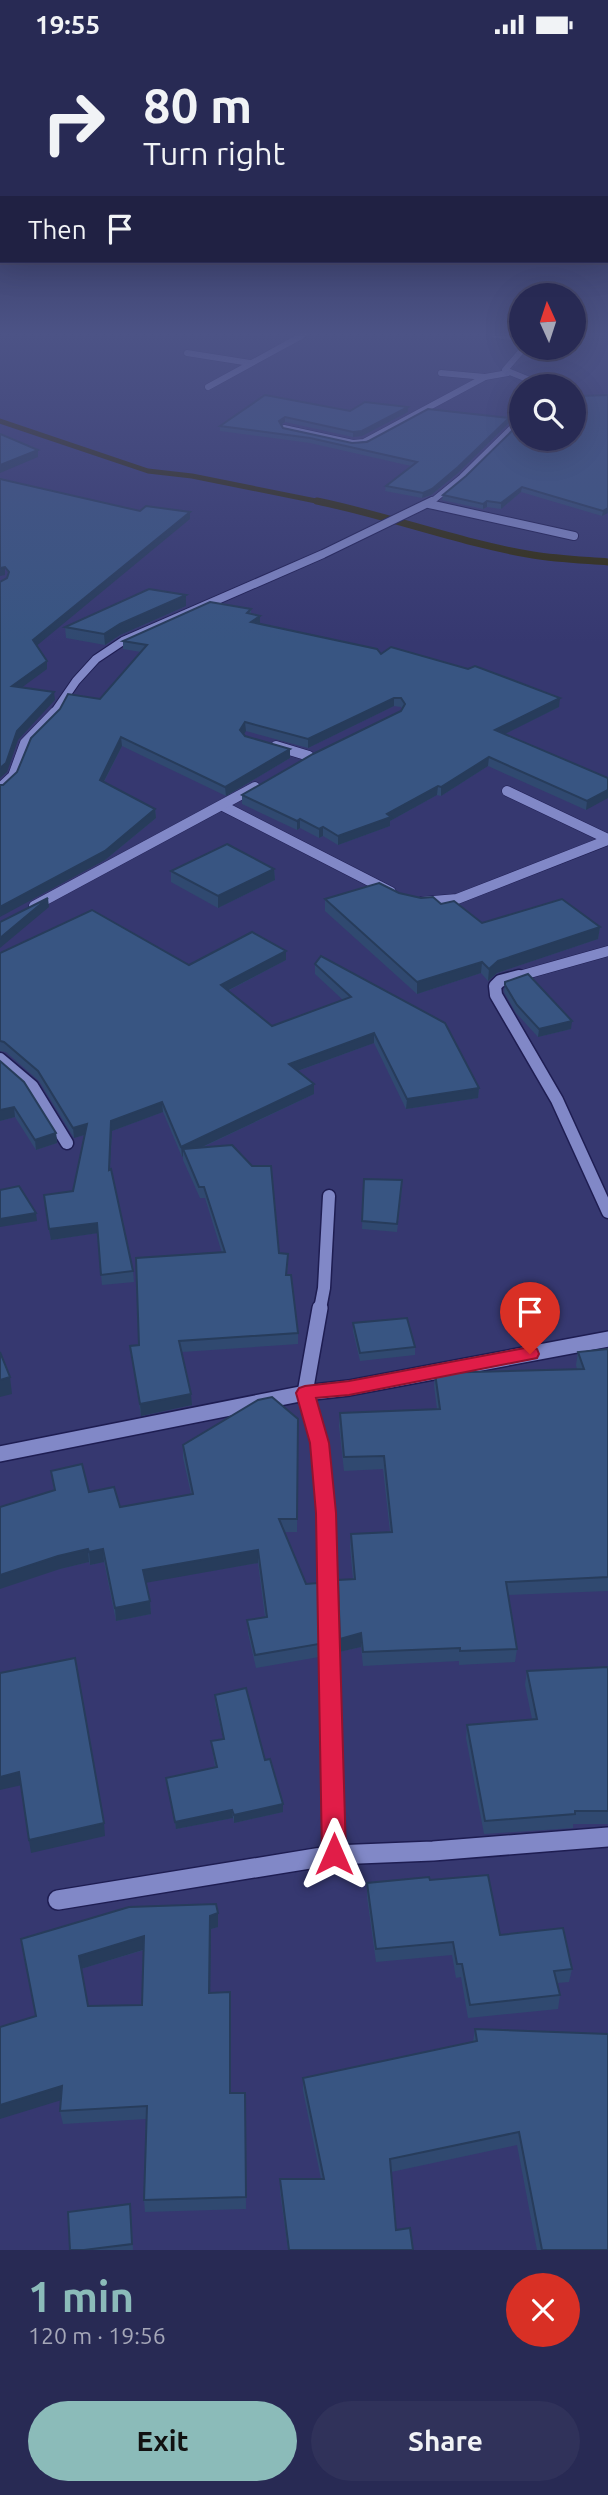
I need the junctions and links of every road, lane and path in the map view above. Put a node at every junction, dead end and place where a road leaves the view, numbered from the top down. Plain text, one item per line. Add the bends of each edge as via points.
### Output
1 (329, 438) edge
2 (372, 438) edge
3 (502, 438) edge
4 (429, 503) junction
5 (574, 536) dead end
6 (260, 741) edge
7 (322, 750) edge
8 (309, 756) junction
9 (299, 762) edge
10 (266, 781) edge
11 (0, 788) edge
12 (508, 791) dead end
13 (223, 806) junction
14 (608, 840) edge
15 (24, 912) edge
16 (608, 951) edge
17 (0, 1059) edge
18 (67, 1143) dead end
19 (329, 1196) dead end
20 (608, 1212) edge
21 (608, 1339) edge
22 (305, 1393) junction
23 (0, 1454) edge
24 (608, 1837) edge
25 (334, 1854) junction
26 (58, 1900) dead end

1 - 2 street via 353,443
3 - 4 street
4 - 5 street
4 - 11 street via 114,647 96,659 62,705 25,743 13,776
6 - 8 street
7 - 8 street
8 - 9 street
10 - 13 street
12 - 14 street
13 - 14 street via 422,902 457,899
13 - 15 street
16 - 20 street via 495,986 583,1153
17 - 18 street via 20,1071 38,1091
19 - 22 street via 324,1288
21 - 22 street
22 - 23 street
22 - 25 street via 319,1443 326,1513
24 - 25 street
25 - 26 street

